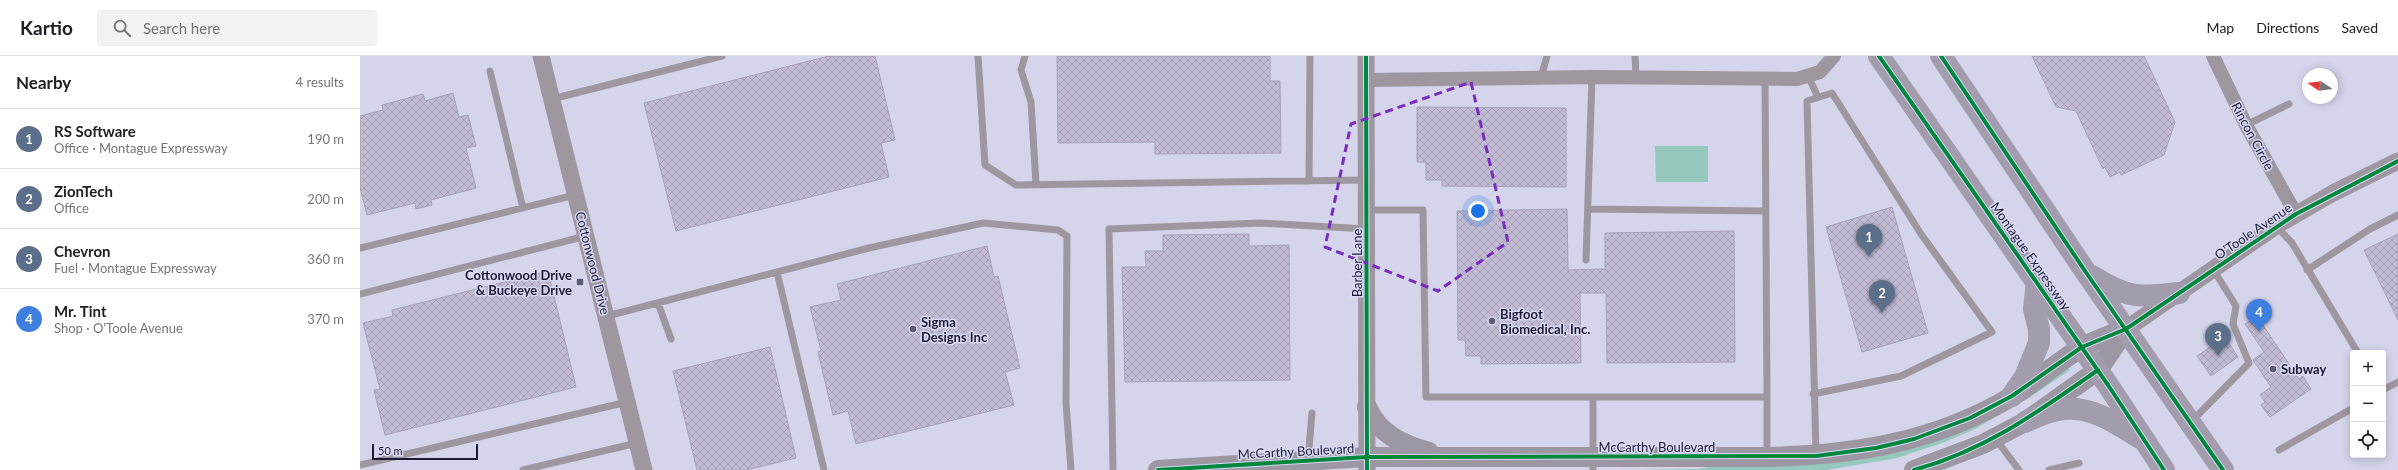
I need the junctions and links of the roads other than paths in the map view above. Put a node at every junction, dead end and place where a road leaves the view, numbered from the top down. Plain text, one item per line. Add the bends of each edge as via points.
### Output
1 (541, 56) edge
2 (722, 56) edge
3 (978, 56) edge
4 (1025, 56) edge
5 (1310, 56) edge
6 (1366, 56) edge
7 (1547, 56) edge
8 (1635, 56) edge
9 (1834, 56) edge
10 (1879, 56) edge
11 (1941, 56) edge
12 (2213, 56) edge
13 (490, 71) dead end
14 (1814, 74) junction
15 (1541, 77) junction
16 (1592, 77) junction
17 (1636, 77) junction
18 (1765, 78) junction
19 (1366, 80) junction
20 (1818, 97) junction
21 (552, 99) junction
22 (2289, 104) dead end
23 (2246, 125) junction
24 (2398, 160) edge
25 (1366, 180) junction
26 (1309, 181) junction
27 (1036, 184) junction
28 (576, 195) junction
29 (523, 208) junction
30 (1588, 209) junction
31 (1366, 210) junction
32 (1766, 211) junction
33 (2296, 214) junction
34 (2398, 215) edge
35 (2276, 226) junction
36 (1367, 230) junction
37 (587, 236) junction
38 (360, 248) edge
39 (1586, 260) dead end
40 (2213, 269) junction
41 (2307, 270) junction
42 (2086, 271) junction
43 (777, 272) junction
44 (2037, 281) junction
45 (2179, 292) junction
46 (360, 294) edge
47 (658, 303) junction
48 (607, 316) junction
49 (2126, 329) junction
50 (671, 338) dead end
51 (2082, 347) junction
52 (2356, 350) edge
53 (2098, 370) junction
54 (2398, 382) edge
55 (2386, 388) edge
56 (1813, 394) junction
57 (2012, 396) junction
58 (1593, 397) junction
59 (1767, 397) junction
60 (629, 402) junction
61 (1367, 407) junction
62 (2350, 410) edge
63 (1312, 413) dead end
64 (2025, 422) junction
65 (2191, 423) junction
66 (1994, 438) junction
67 (637, 443) junction
68 (2148, 443) junction
69 (2279, 450) dead end
70 (1816, 456) junction
71 (1446, 457) junction
72 (1767, 457) junction
73 (1308, 460) junction
74 (2079, 463) dead end
75 (1366, 464) edge
76 (1593, 464) edge
77 (360, 465) edge
78 (544, 467) edge
79 (523, 470) edge
80 (644, 470) edge
81 (824, 470) edge
82 (1071, 470) edge
83 (1113, 470) edge
84 (1158, 470) edge
85 (1914, 470) edge
86 (2019, 470) edge
87 (2050, 470) edge
88 (2164, 470) edge
89 (2223, 470) edge

1 - 21 street, Cottonwood Drive
2 - 21 lane
3 - 27 lane via 985,165 1016,185
4 - 27 lane via 1021,70 1030,102
5 - 26 lane
6 - 19 street, Barber Lane
7 - 15 lane
8 - 17 lane
9 - 14 street
10 - 44 highway, Montague Expressway
11 - 42 highway
12 - 23 street, Rincon Circle
13 - 29 lane
14 - 18 street via 1797,79
14 - 20 lane
15 - 16 street
15 - 19 street
16 - 17 street
16 - 30 lane
17 - 18 street
18 - 32 lane
19 - 25 street, Barber Lane
20 - 56 lane via 1808,101
20 - 56 lane via 1832,93 1921,234 1992,332 1901,376
21 - 28 street, Cottonwood Drive
22 - 23 lane
23 - 33 street, Rincon Circle
24 - 33 street, O’Toole Avenue
25 - 26 lane
25 - 31 street, Barber Lane
26 - 27 lane
28 - 29 lane
28 - 37 street, Cottonwood Drive
29 - 38 lane
30 - 32 lane
30 - 39 lane
31 - 36 street, Barber Lane
31 - 58 lane via 1424,210 1426,397
32 - 59 lane
33 - 35 street, O’Toole Avenue
34 - 41 lane via 2370,229
35 - 40 street, O’Toole Avenue
35 - 41 lane via 2292,243
36 - 61 street, Barber Lane
36 - 83 lane via 1260,223 1109,229
37 - 46 lane
37 - 48 street, Cottonwood Drive
40 - 45 street, O’Toole Avenue
40 - 65 lane via 2236,306 2233,324 2249,363
41 - 52 lane
42 - 45 highway via 2115,291 2146,298
42 - 49 highway
43 - 47 lane
43 - 81 lane
43 - 82 lane via 869,248 983,223 1058,230 1067,236 1066,403
44 - 51 highway, Montague Expressway
44 - 57 highway via 2034,309 2039,329 2039,343 2025,377
45 - 49 street, O’Toole Avenue
47 - 48 lane
47 - 50 lane
48 - 60 street, Cottonwood Drive
49 - 51 main road, McCarthy Boulevard
49 - 53 main road
49 - 65 highway
51 - 53 highway, Montague Expressway
51 - 57 main road, McCarthy Boulevard
53 - 64 main road
53 - 68 highway, Montague Expressway
54 - 55 lane
56 - 70 lane
57 - 70 main road, McCarthy Boulevard via 1970,418 1914,439 1876,448
58 - 59 lane
58 - 76 lane
59 - 72 lane
60 - 67 street, Cottonwood Drive
60 - 77 lane
61 - 71 main road via 1372,419 1387,435 1413,448
61 - 75 street, Barber Lane
62 - 69 lane
63 - 73 lane
64 - 66 main road
64 - 68 highway via 2055,410 2086,410 2114,422
65 - 89 highway
66 - 85 main road
66 - 86 lane
67 - 78 lane
67 - 80 street, Cottonwood Drive
68 - 88 highway, Montague Expressway
70 - 72 main road, McCarthy Boulevard
71 - 75 main road, McCarthy Boulevard
71 - 76 main road, McCarthy Boulevard
72 - 76 main road, McCarthy Boulevard
73 - 75 main road, McCarthy Boulevard
73 - 84 main road, McCarthy Boulevard
74 - 87 lane
78 - 79 lane

